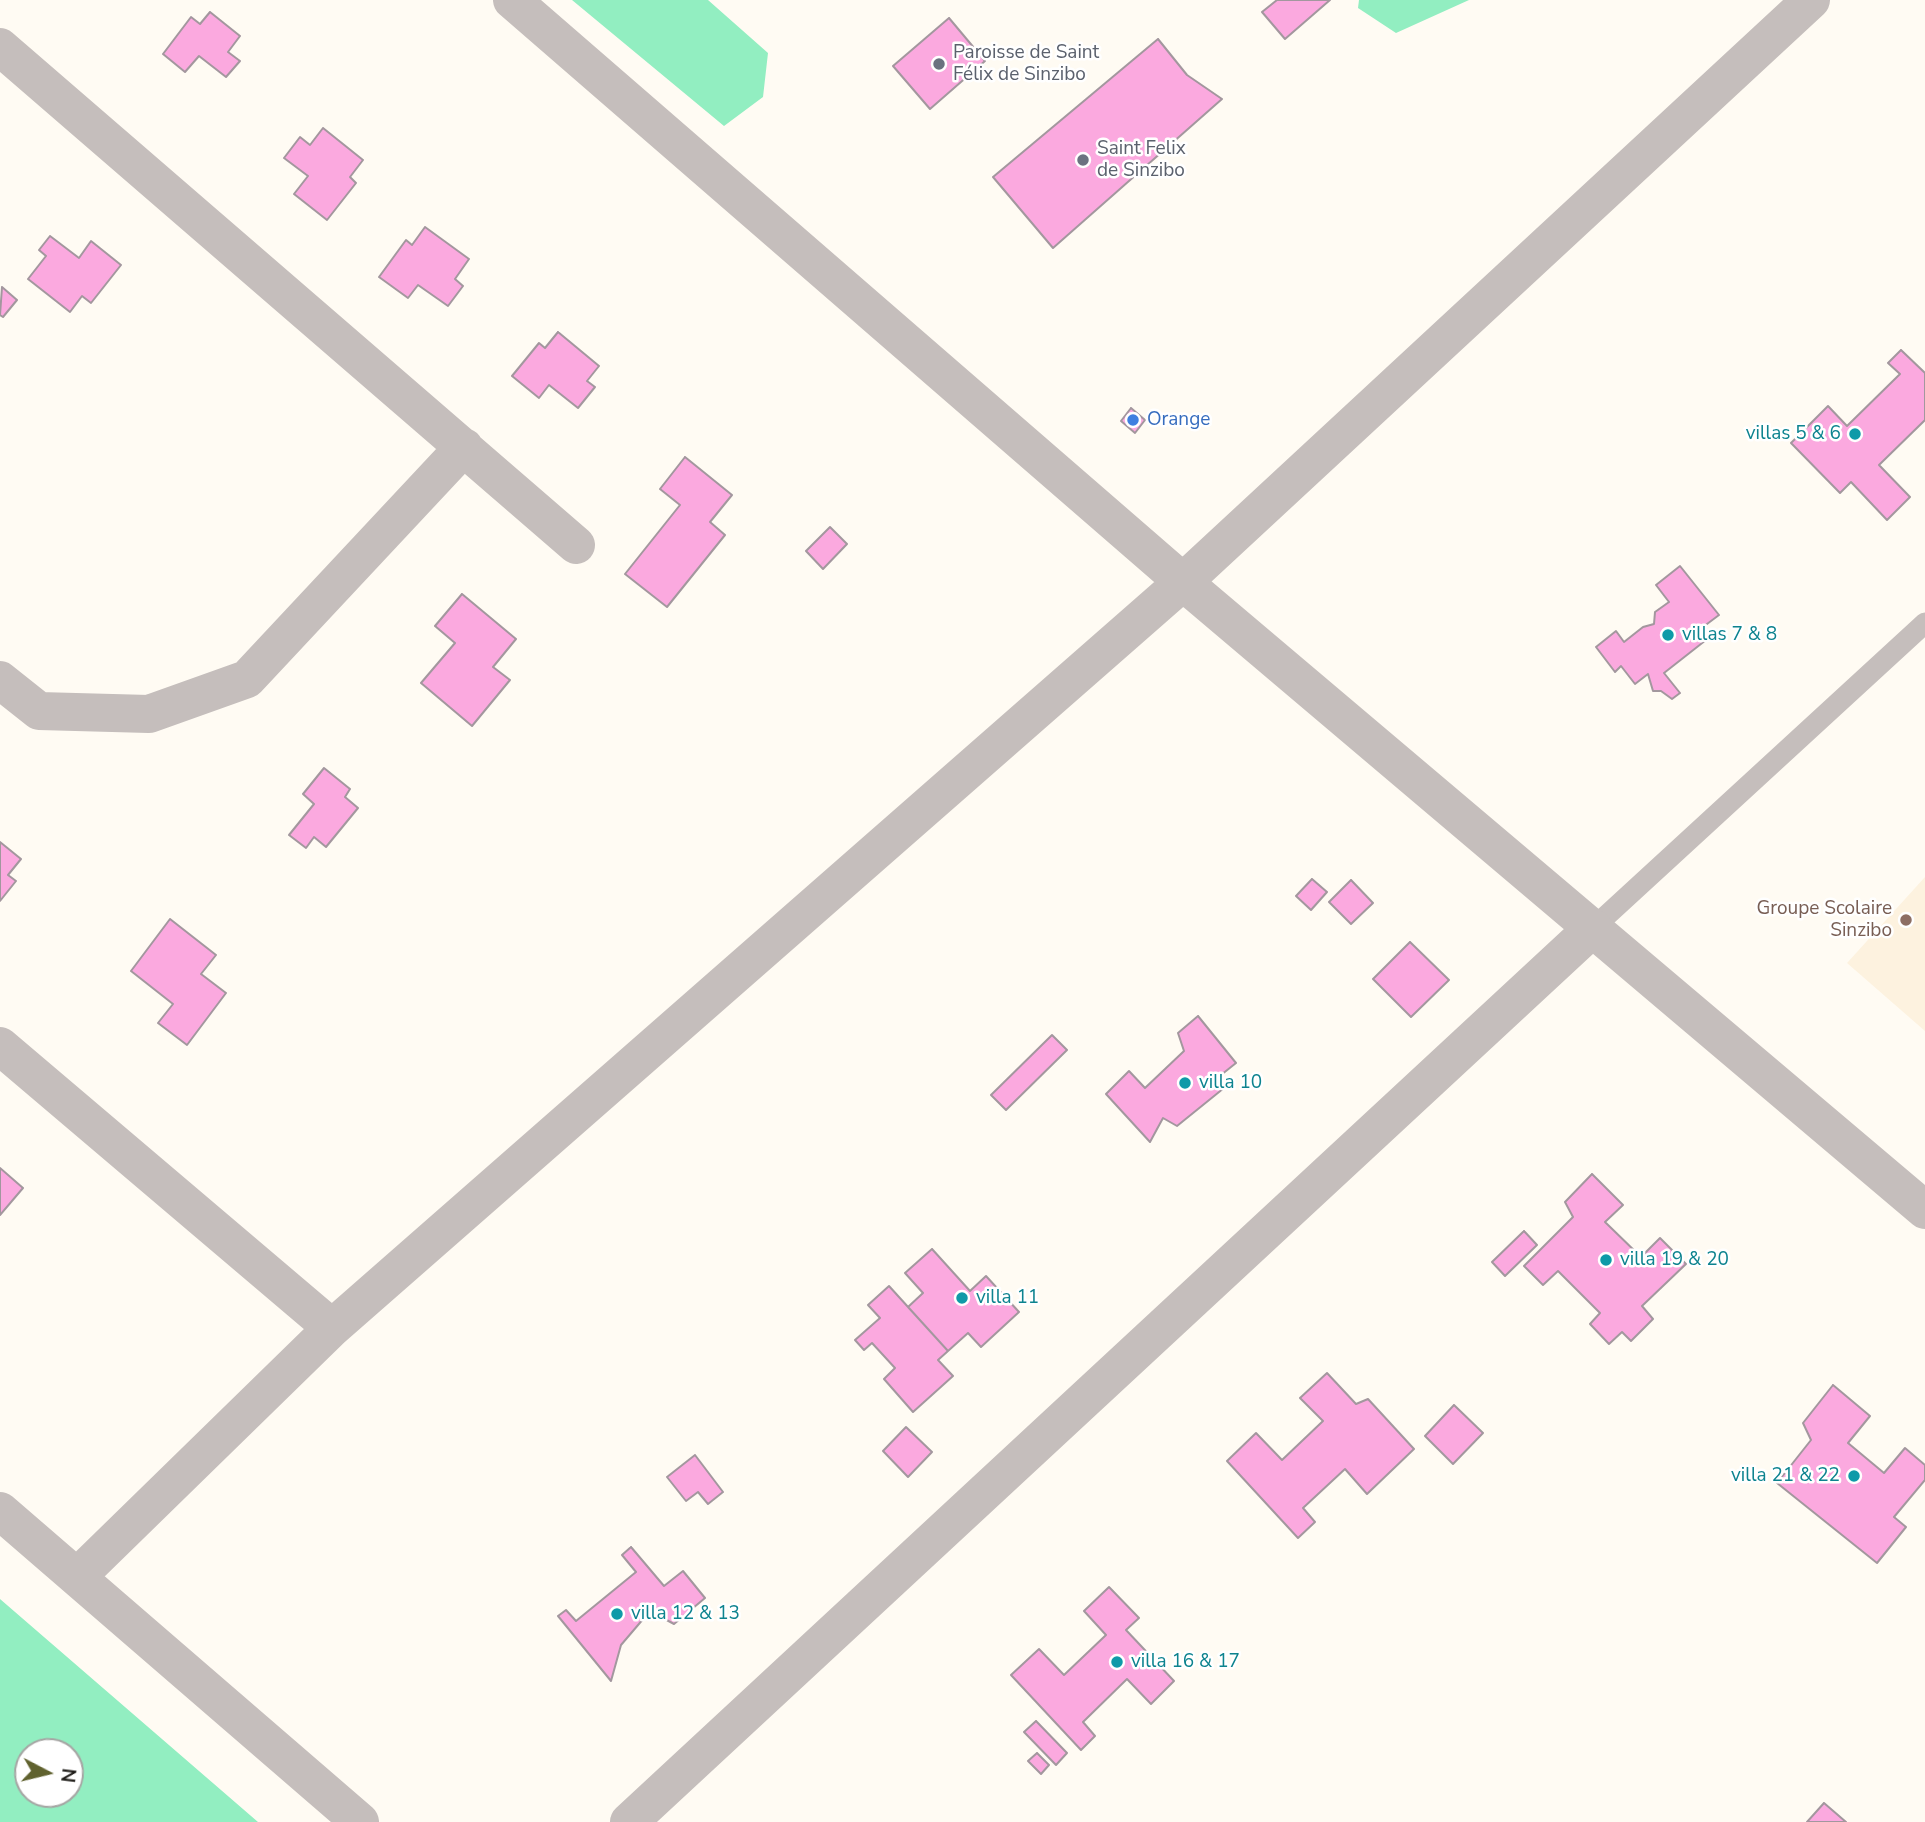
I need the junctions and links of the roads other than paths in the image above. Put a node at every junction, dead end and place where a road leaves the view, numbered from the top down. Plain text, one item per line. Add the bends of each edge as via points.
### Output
1 (512, 0) edge
2 (1811, 0) edge
3 (0, 47) edge
4 (464, 447) junction
5 (576, 545) dead end
6 (1183, 582) junction
7 (1925, 622) edge
8 (0, 680) edge
9 (1593, 928) junction
10 (0, 1046) edge
11 (1925, 1210) edge
12 (332, 1328) junction
13 (0, 1511) edge
14 (78, 1576) junction
15 (360, 1822) edge
16 (629, 1822) edge

1 - 6 street
2 - 6 street
3 - 4 street
4 - 5 street
4 - 8 street via 247,678 149,714 39,711
6 - 9 street
6 - 12 street
7 - 9 lane
9 - 11 street
9 - 16 street
10 - 12 street
12 - 14 street
13 - 14 street
14 - 15 street

